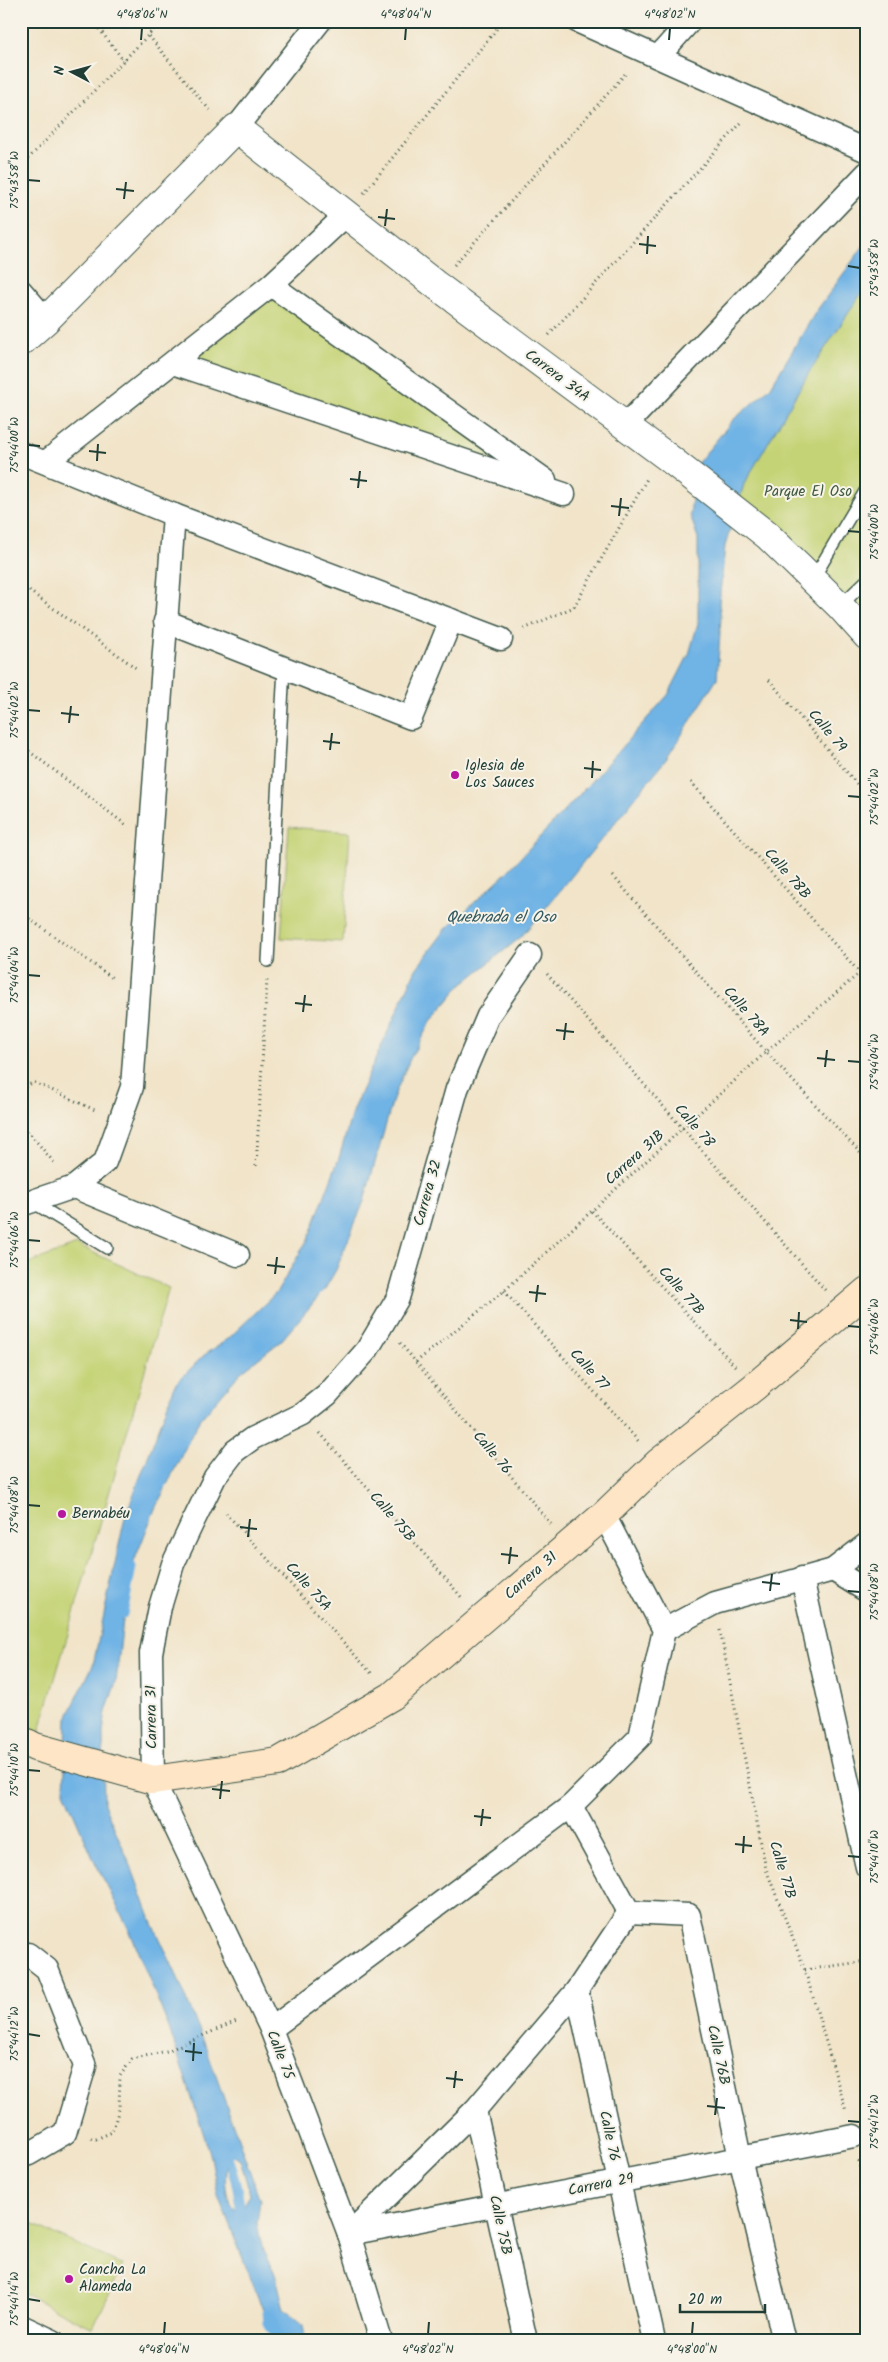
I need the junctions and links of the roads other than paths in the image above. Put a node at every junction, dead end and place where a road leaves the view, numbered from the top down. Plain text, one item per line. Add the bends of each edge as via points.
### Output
1 (320, 21) edge
2 (577, 21) edge
3 (690, 21) edge
4 (652, 54) junction
5 (232, 131) junction
6 (867, 151) edge
7 (867, 173) edge
8 (346, 214) junction
9 (271, 285) junction
10 (21, 291) edge
11 (46, 320) junction
12 (21, 342) edge
13 (173, 363) junction
14 (625, 426) junction
15 (21, 453) edge
16 (46, 462) junction
17 (867, 488) edge
18 (174, 515) junction
19 (813, 579) junction
20 (867, 580) edge
21 (840, 606) junction
22 (450, 620) junction
23 (165, 621) junction
24 (867, 636) edge
25 (501, 639) road end
26 (284, 668) junction
27 (530, 955) road end
28 (268, 961) road end
29 (74, 1187) junction
30 (26, 1203) edge
31 (108, 1248) dead end
32 (238, 1255) dead end
33 (867, 1291) edge
34 (303, 1414) joint
35 (604, 1515) junction
36 (867, 1544) edge
37 (833, 1570) junction
38 (802, 1578) junction
39 (867, 1592) edge
40 (664, 1630) junction
41 (28, 1743) edge
42 (145, 1778) junction
43 (571, 1806) junction
44 (867, 1867) edge
45 (629, 1912) junction
46 (28, 1954) dead end
47 (577, 1990) junction
48 (271, 2029) junction
49 (475, 2110) junction
50 (854, 2136) road end
51 (21, 2156) edge
52 (740, 2158) junction
53 (619, 2182) junction
54 (496, 2205) junction
55 (349, 2234) junction
56 (21, 2326) edge
57 (53, 2341) edge
58 (381, 2341) edge
59 (526, 2341) edge
60 (654, 2341) edge
61 (784, 2341) edge

1 - 5 street
2 - 4 street
3 - 4 street
4 - 6 street
5 - 8 street, Carrera 34A
5 - 11 street
7 - 14 street
8 - 9 street
8 - 14 street, Carrera 34A
9 - 13 street
9 - 13 street via 564,494
10 - 11 street
11 - 12 street
13 - 16 street
14 - 19 street, Carrera 34A via 768,536
15 - 16 street
16 - 18 street
17 - 19 lane
18 - 22 street
18 - 23 street
19 - 21 street, Carrera 34A
20 - 21 lane
21 - 24 street, Carrera 34A
22 - 25 street
22 - 26 street via 411,718
23 - 26 street
23 - 29 street via 132,1086 105,1162
26 - 28 lane
27 - 34 street, Carrera 32 via 488,1016 457,1089 398,1298 358,1362 327,1395
29 - 30 street
29 - 32 street
30 - 31 lane
33 - 35 main road, Carrera 31 via 658,1463
34 - 42 street, Carrera 31 via 253,1438 235,1451 216,1477 174,1564 160,1607 151,1653
35 - 40 street
35 - 42 main road, Carrera 31 via 392,1696 278,1762
36 - 37 street
37 - 38 street
37 - 39 street
38 - 40 street via 715,1603
38 - 44 street
40 - 43 street via 640,1737
41 - 42 main road, Carrera 31
42 - 48 street, Calle 75
43 - 45 street
43 - 48 street
45 - 47 street
45 - 52 street, Calle 76B via 689,1915
46 - 51 street via 47,1969 85,2066 65,2133
47 - 49 street
47 - 53 street, Calle 76
48 - 55 street, Calle 75
49 - 54 street, Calle 75B
49 - 55 street
50 - 52 street, Carrera 29
52 - 53 street, Carrera 29
52 - 61 street, Calle 76B
53 - 54 street, Carrera 29
53 - 60 street, Calle 76
54 - 55 street, Carrera 29
54 - 59 street, Calle 75B
55 - 58 street, Calle 75
56 - 57 street

